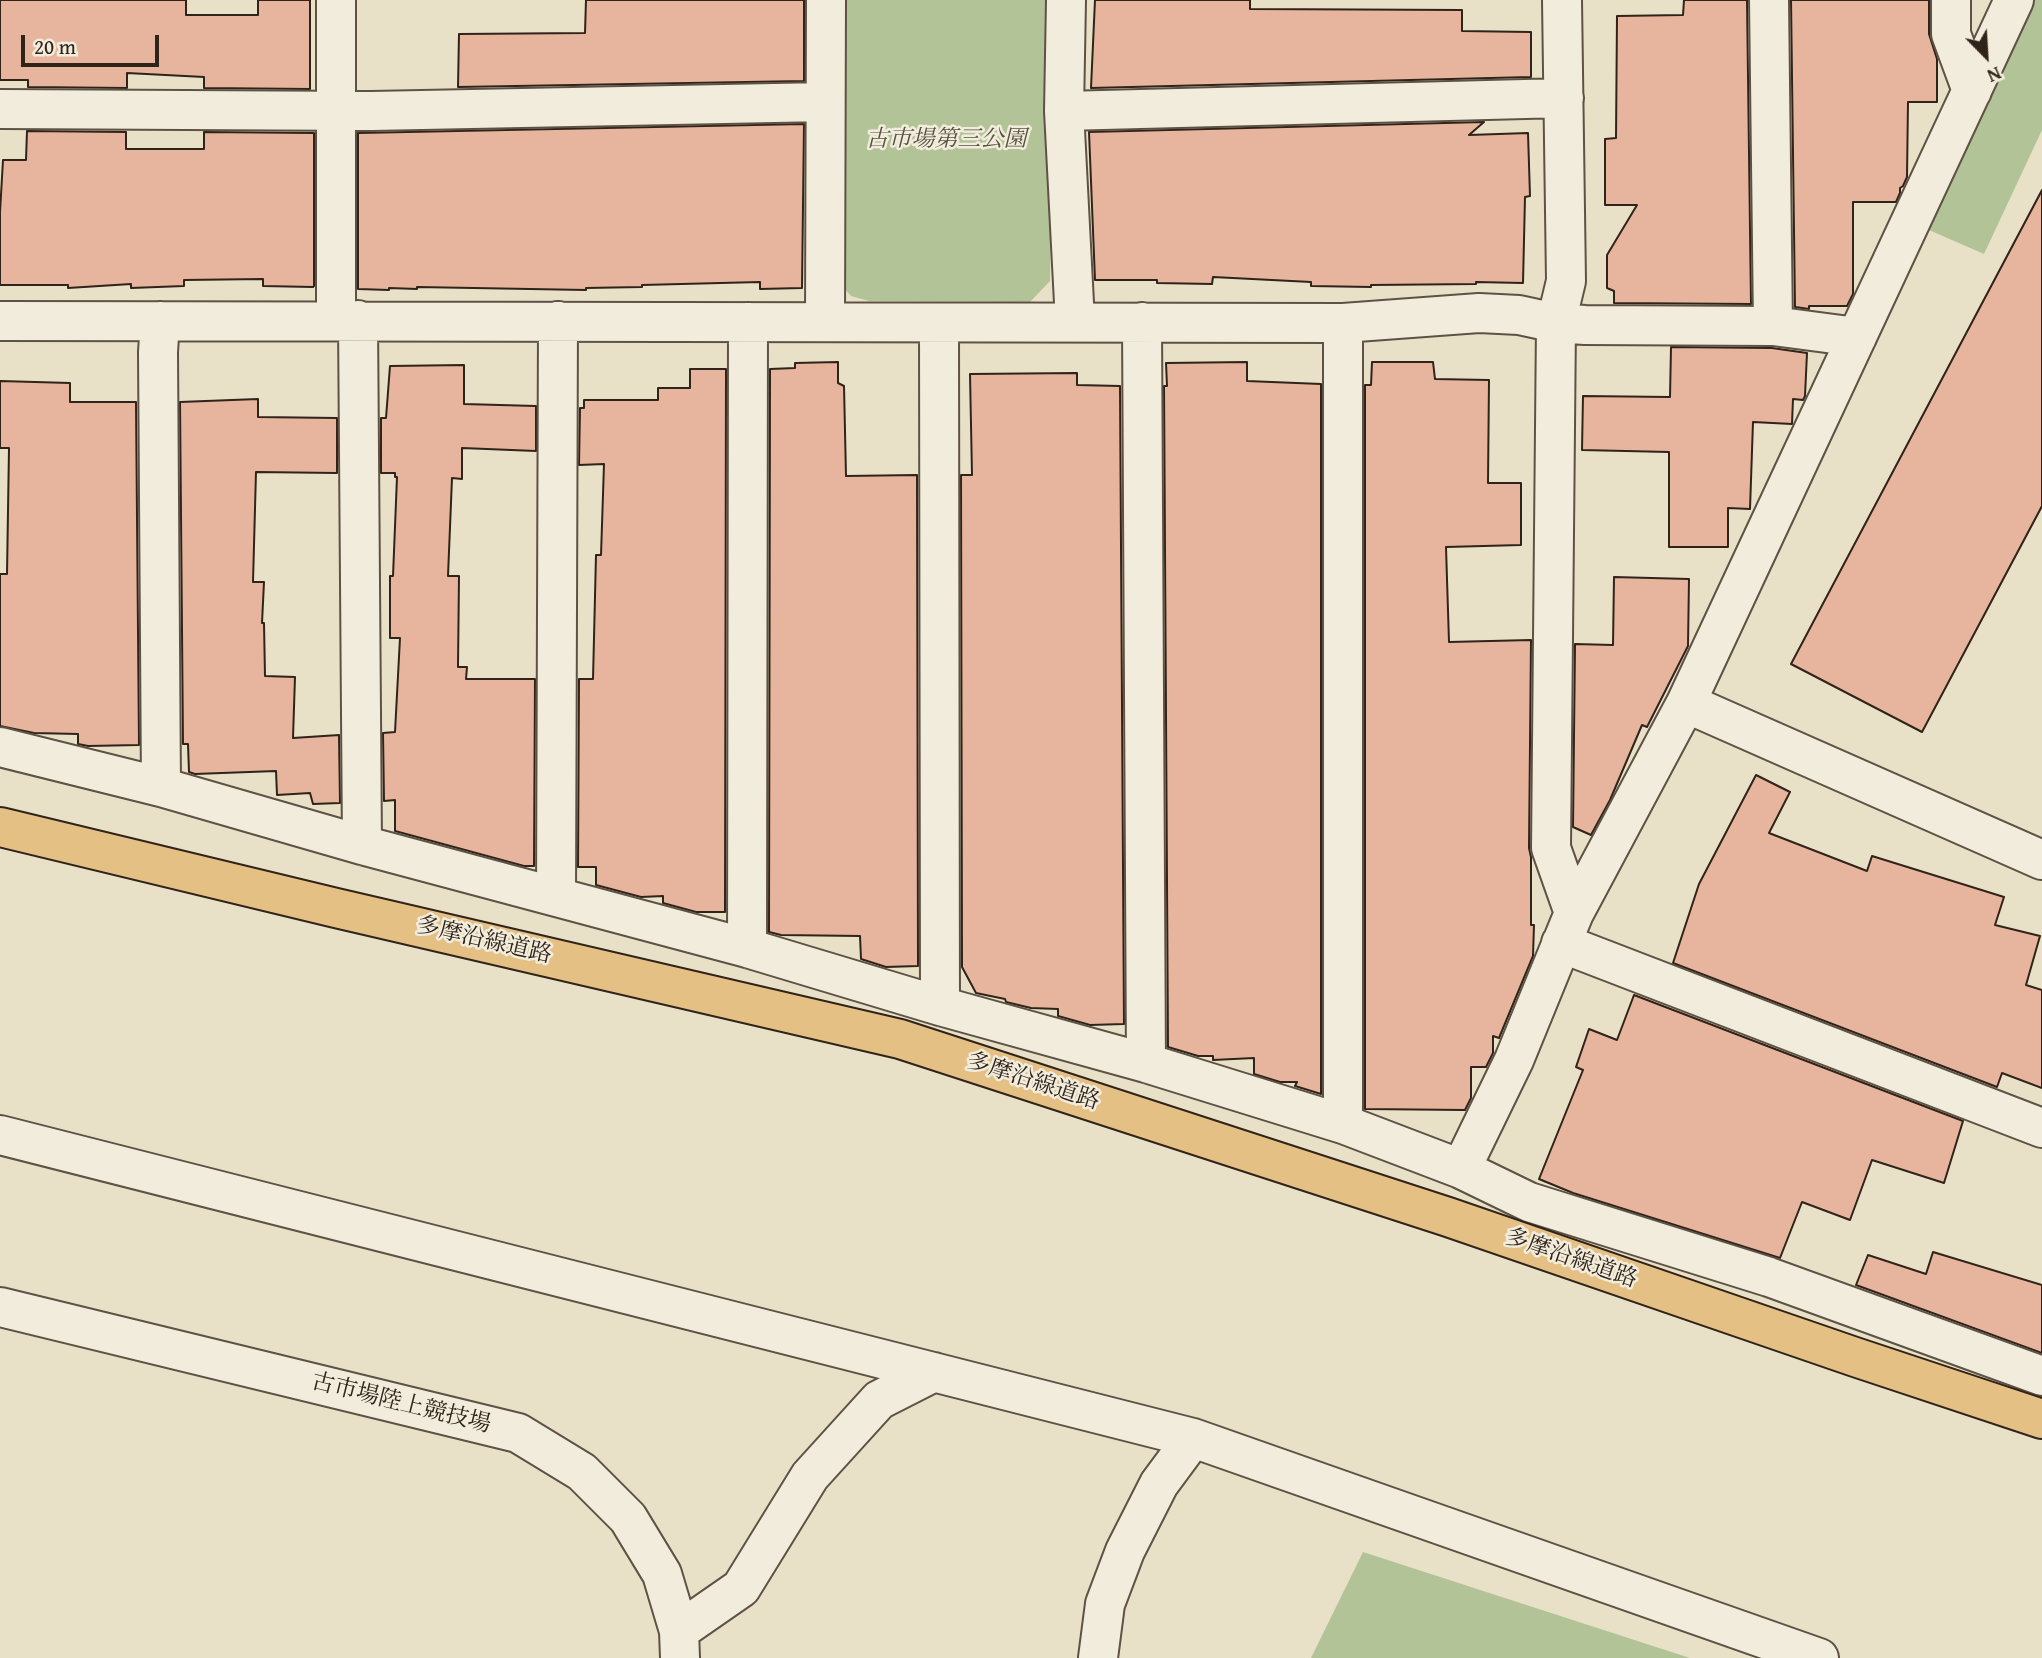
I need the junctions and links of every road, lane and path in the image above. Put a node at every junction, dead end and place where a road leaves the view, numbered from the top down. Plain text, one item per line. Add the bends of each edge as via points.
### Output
1 (337, 0) edge
2 (826, 0) edge
3 (1066, 0) edge
4 (1562, 0) edge
5 (1769, 0) edge
6 (1951, 0) edge
7 (2014, 0) edge
8 (1972, 91) junction
9 (1564, 98) junction
10 (825, 102) junction
11 (0, 109) edge
12 (337, 110) junction
13 (1064, 111) junction
14 (347, 320) junction
15 (0, 321) edge
16 (160, 321) junction
17 (558, 321) junction
18 (748, 322) junction
19 (825, 322) junction
20 (1075, 322) junction
21 (1142, 322) junction
22 (939, 323) junction
23 (1343, 323) junction
24 (1556, 323) junction
25 (1773, 326) junction
26 (1857, 337) junction
27 (1686, 703) junction
28 (0, 747) edge
29 (162, 787) junction
30 (0, 827) edge
31 (362, 845) junction
32 (2042, 860) edge
33 (556, 897) junction
34 (1568, 928) junction
35 (747, 948) junction
36 (940, 1006) junction
37 (1146, 1063) junction
38 (1343, 1124) junction
39 (2042, 1128) edge
40 (0, 1135) edge
41 (1461, 1169) junction
42 (0, 1307) edge
43 (934, 1372) junction
44 (2042, 1376) edge
45 (2042, 1419) edge
46 (1193, 1438) junction
47 (680, 1645) edge
48 (1098, 1658) edge
49 (1819, 1658) edge

1 - 12 street
2 - 10 street
3 - 13 street
4 - 9 street
5 - 25 street
6 - 8 street via 1951,34
7 - 8 street
8 - 26 street
9 - 13 street
9 - 24 street via 1566,281
10 - 12 street
10 - 19 street
11 - 12 street
12 - 14 street
13 - 20 street
14 - 16 street
14 - 17 street
14 - 31 street
15 - 16 street
16 - 29 street
17 - 18 street
17 - 33 street
18 - 19 street
18 - 35 street
19 - 22 street
20 - 21 street
20 - 22 street
21 - 23 street
21 - 37 street
22 - 36 street
23 - 24 street via 1479,313
23 - 38 street
24 - 25 street
24 - 34 street via 1551,848
25 - 26 street
26 - 27 street
27 - 32 street
27 - 34 street
28 - 29 street
29 - 31 street
30 - 45 main road, 多摩沿線道路 via 900,1039 1448,1217
31 - 33 street
33 - 35 street
34 - 39 street
34 - 41 street via 1514,1060
35 - 36 street
36 - 37 street
37 - 38 street
38 - 41 street
40 - 43 street
41 - 44 street via 1530,1202 1769,1277
42 - 47 street, 古市場陸上競技場 via 518,1433 582,1472 628,1518 662,1574
43 - 46 street
43 - 47 street via 879,1400 810,1476 741,1588
46 - 48 street via 1159,1484 1125,1551 1105,1604
46 - 49 street

